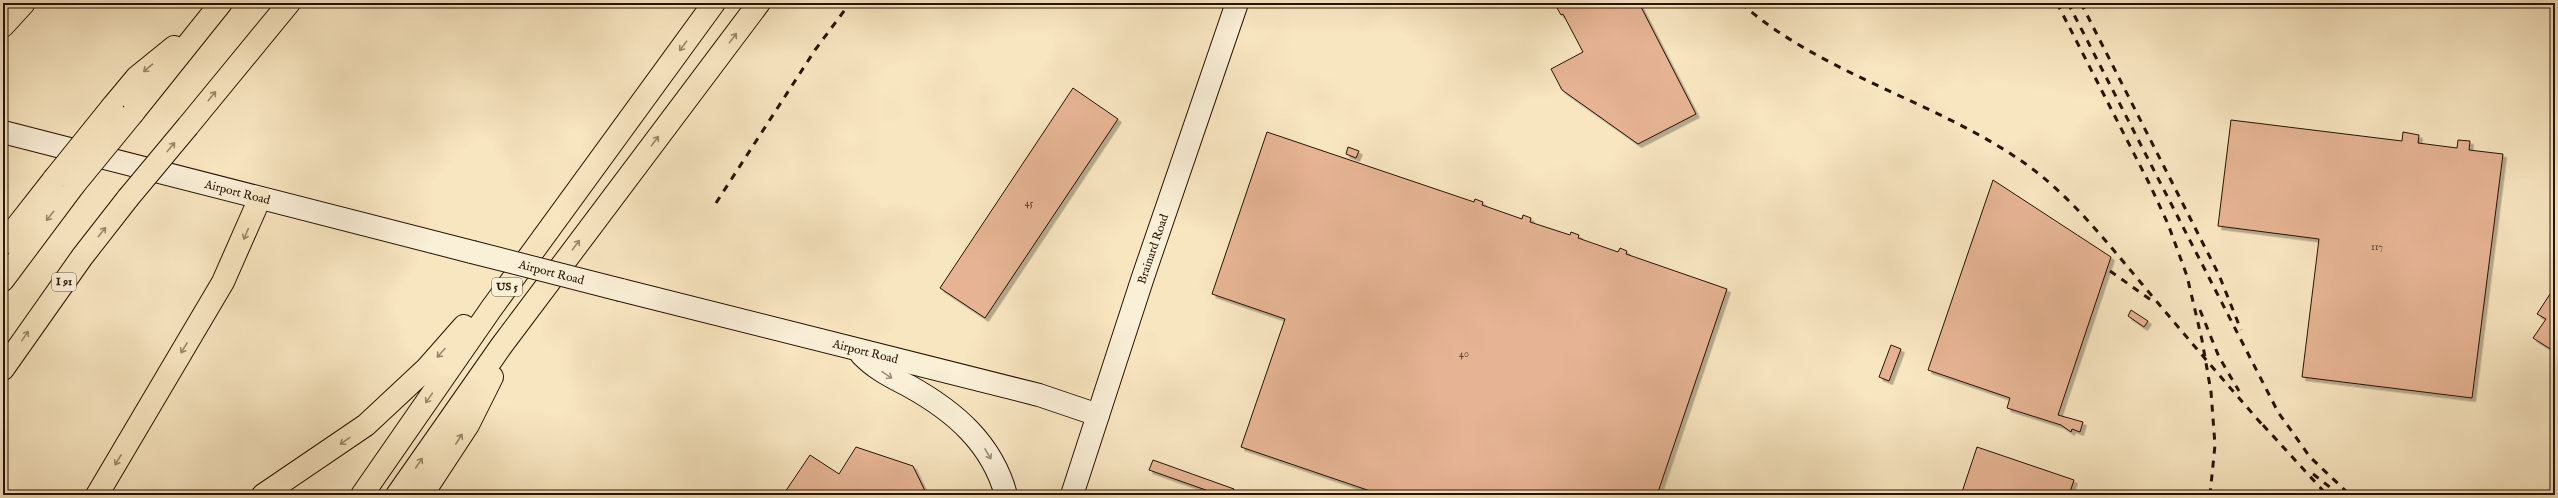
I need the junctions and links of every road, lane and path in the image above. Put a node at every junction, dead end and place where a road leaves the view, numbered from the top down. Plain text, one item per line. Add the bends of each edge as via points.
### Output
1 (24, 3) edge
2 (289, 3) edge
3 (714, 3) edge
4 (759, 3) edge
5 (1237, 3) edge
6 (216, 10) edge
7 (3, 26) edge
8 (656, 82) junction
9 (3, 132) edge
10 (64, 182) junction
11 (260, 198) junction
12 (3, 244) edge
13 (3, 280) edge
14 (520, 322) junction
15 (857, 351) junction
16 (3, 369) edge
17 (1098, 415) junction
18 (97, 495) edge
19 (263, 495) edge
20 (362, 495) edge
21 (396, 495) edge
22 (422, 495) edge
23 (1006, 495) edge
24 (1072, 495) edge

1 - 7 highway
16 -> 2 highway, I 91, bridge via 128,198
3 -> 8 highway, US 5
14 -> 4 highway, US 5
5 - 17 main road, Brainard Road
6 - 10 highway, bridge via 133,113
6 -> 10 highway, bridge via 137,77 112,107
8 -> 19 highway via 603,136 471,317 427,368 366,425
8 -> 20 highway, US 5 via 496,303
9 - 11 main road, Airport Road
10 - 12 highway
10 -> 13 highway
11 - 15 main road, Airport Road, bridge
11 -> 18 highway via 223,282
21 -> 14 highway, US 5
22 -> 14 highway via 468,425
15 - 17 main road, Airport Road via 1039,394
15 -> 23 main road via 878,369 941,405 965,425 990,457
17 - 24 main road, Brainard Road

